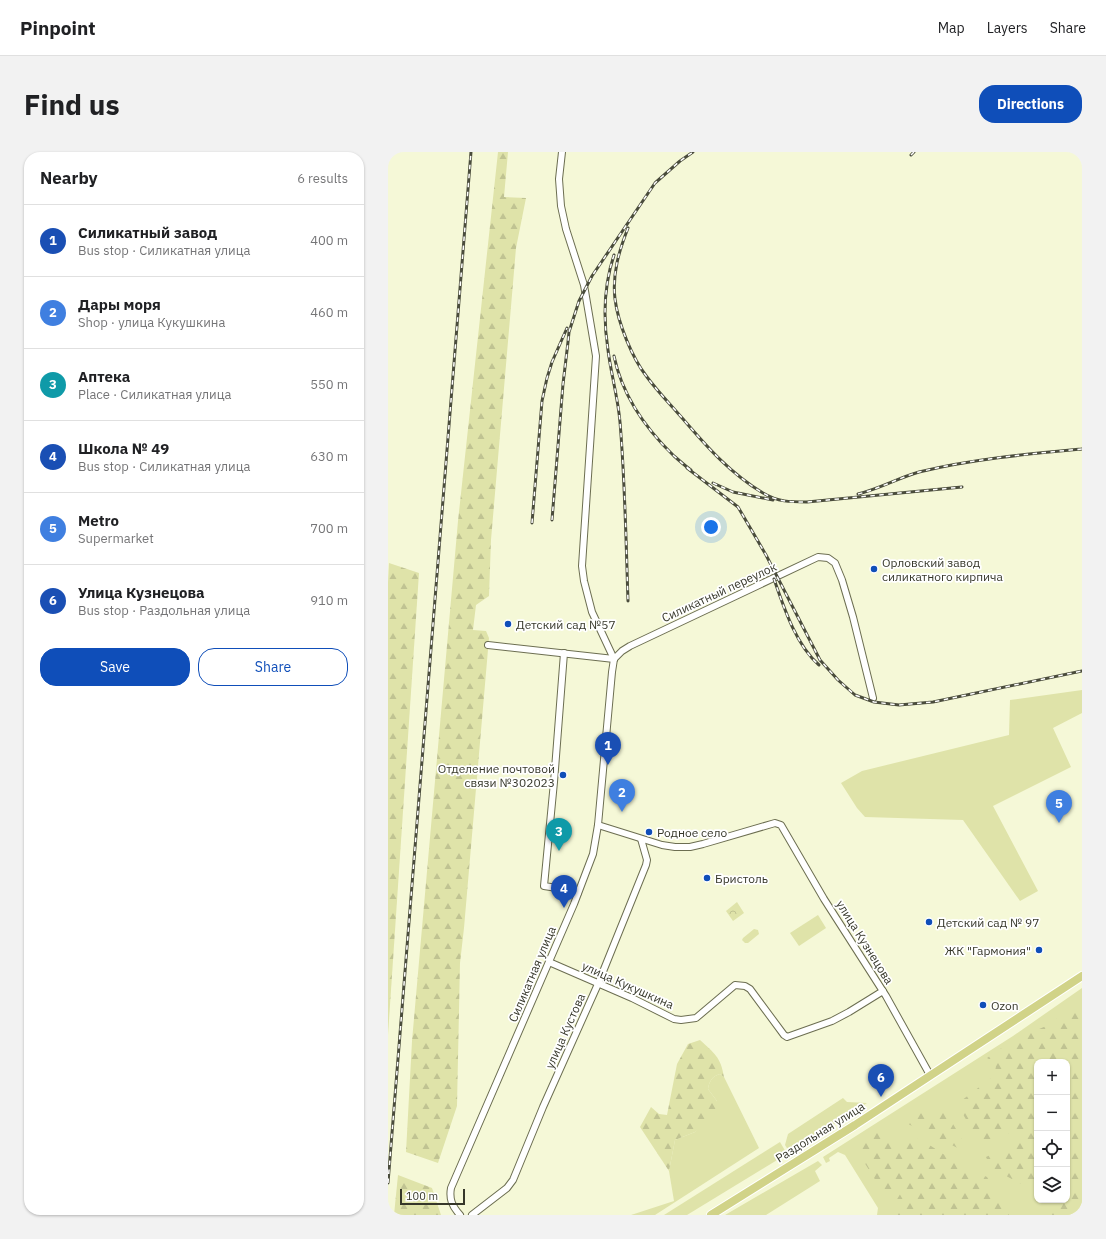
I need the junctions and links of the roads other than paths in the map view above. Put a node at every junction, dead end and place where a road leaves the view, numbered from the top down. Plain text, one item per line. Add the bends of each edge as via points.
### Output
1 (562, 152) edge
2 (488, 645) dead end
3 (564, 653) junction
4 (614, 659) junction
5 (873, 698) dead end
6 (598, 825) junction
7 (641, 839) junction
8 (578, 893) junction
9 (549, 962) junction
10 (1082, 976) edge
11 (598, 984) junction
12 (883, 991) junction
13 (930, 1075) junction
14 (460, 1215) edge
15 (472, 1215) edge
16 (711, 1215) edge

1 - 4 street via 559,179 561,206 584,285 596,356 582,566 592,612
2 - 3 street
3 - 4 street
3 - 8 street via 544,886
4 - 5 street, Силикатный переулок via 630,646 818,557 828,558 835,563 842,580
4 - 6 street, Силикатная улица
6 - 7 street
6 - 8 street, Силикатная улица via 593,854
7 - 11 street, улица Кустова via 646,865
7 - 12 street, улица Кузнецова via 662,845 690,847 772,823 783,826 824,899
8 - 9 street, Силикатная улица
9 - 11 street, улица Кукушкина
9 - 14 street, Силикатная улица via 453,1183 451,1202
10 - 13 main road, Раздольная улица
11 - 12 street, улица Кукушкина via 681,1020 696,1018 736,985 745,986 750,989 784,1036 789,1037 832,1021
11 - 15 street, улица Кустова via 513,1180 507,1188
12 - 13 street, улица Кузнецова
13 - 16 main road, Раздольная улица

